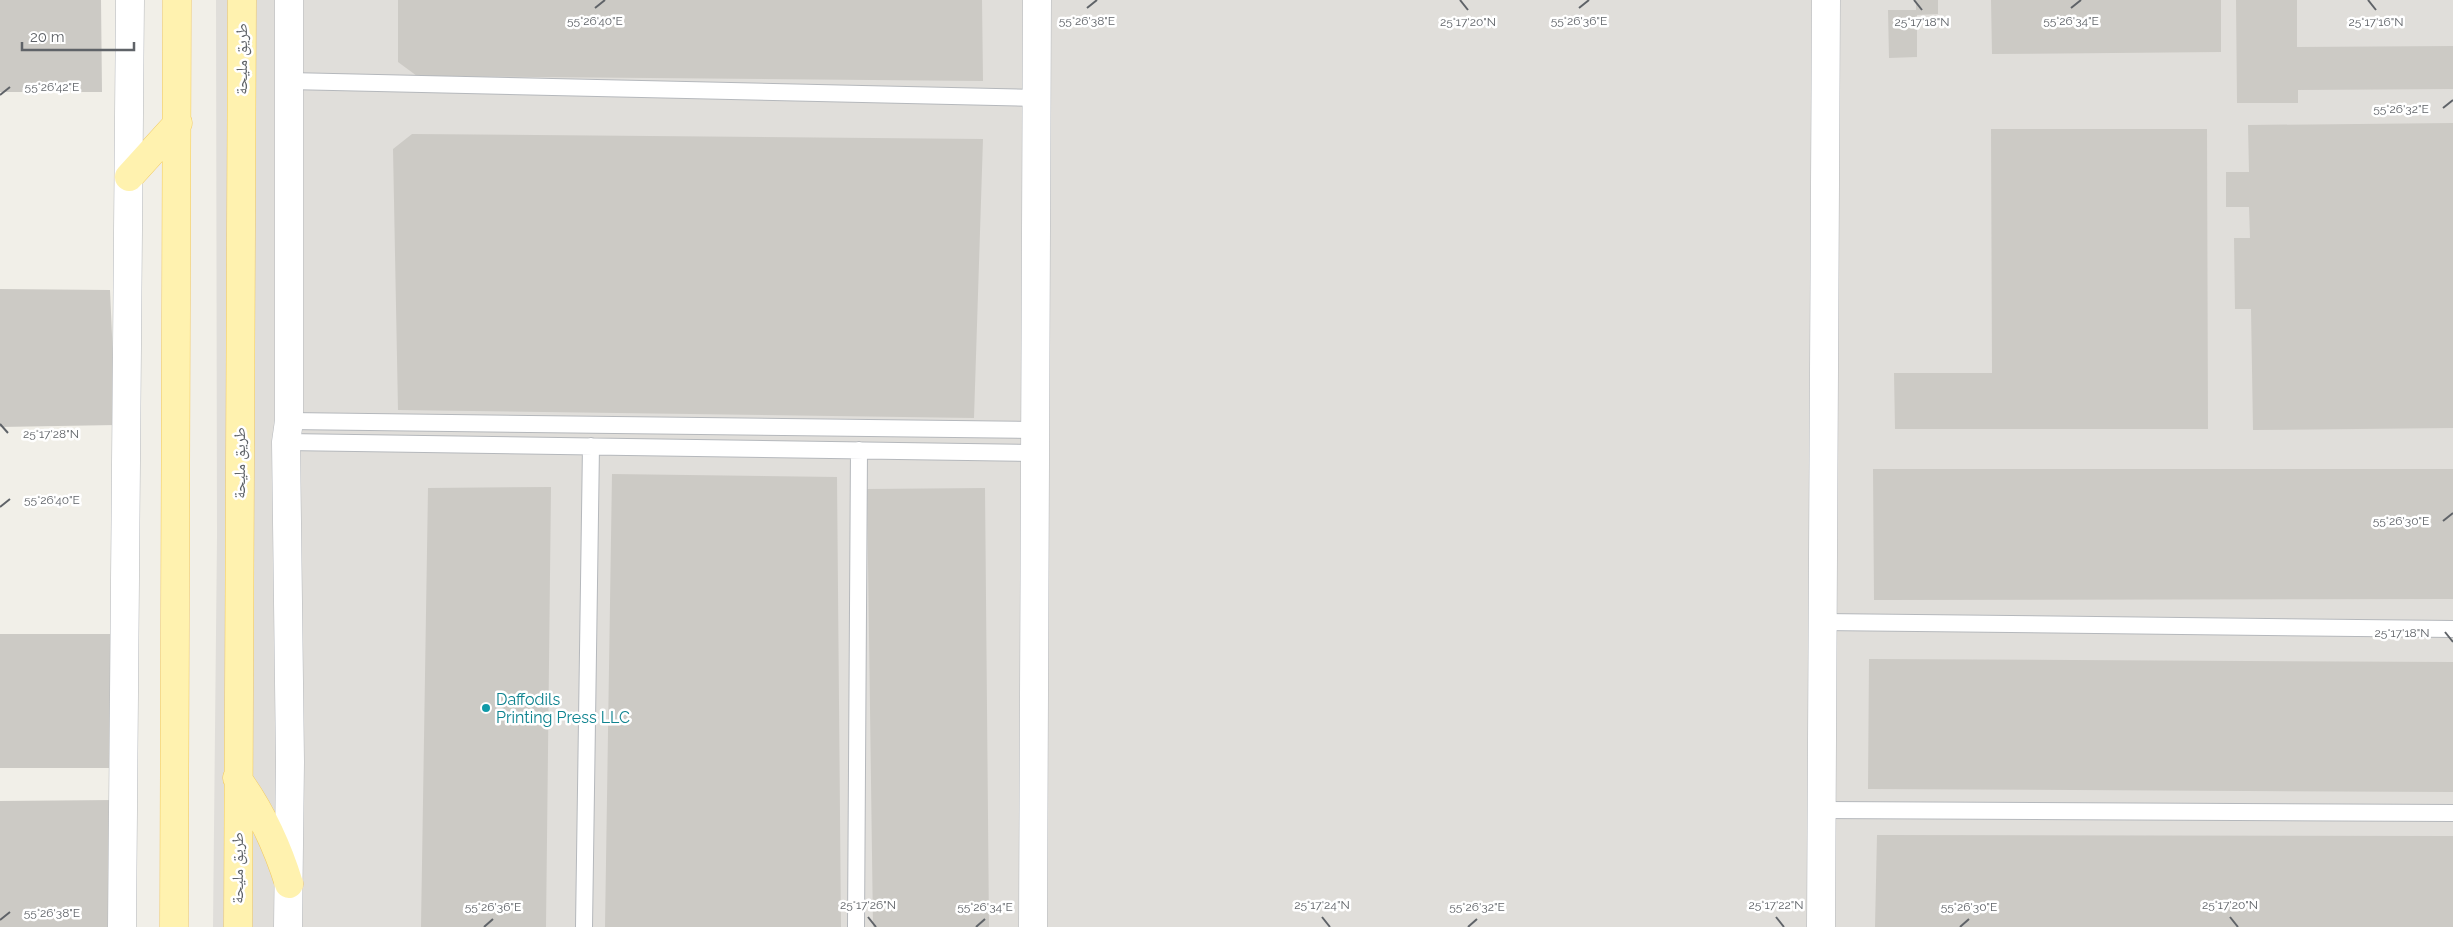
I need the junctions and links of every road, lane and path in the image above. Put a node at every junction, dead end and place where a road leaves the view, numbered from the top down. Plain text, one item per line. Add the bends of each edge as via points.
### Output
1 (130, 0) edge
2 (177, 0) edge
3 (242, 0) edge
4 (289, 0) edge
5 (1037, 0) edge
6 (1826, 0) edge
7 (289, 81) junction
8 (1037, 98) junction
9 (178, 123) junction
10 (129, 177) junction
11 (288, 431) junction
12 (1036, 441) junction
13 (591, 446) junction
14 (859, 450) junction
15 (1822, 622) junction
16 (2453, 629) edge
17 (237, 778) junction
18 (1821, 810) junction
19 (2453, 813) edge
20 (289, 884) junction
21 (122, 927) edge
22 (174, 927) edge
23 (238, 927) edge
24 (288, 927) edge
25 (584, 927) edge
26 (856, 927) edge
27 (1033, 927) edge
28 (1821, 927) edge

1 - 10 street
2 - 9 main road
3 - 17 main road, طريق مليحة
4 - 7 street
5 - 8 street
6 - 15 street
7 - 8 lane
7 - 11 street
8 - 12 street
9 - 10 main road
9 - 22 main road
10 - 21 street
11 - 12 lane
11 - 13 lane
11 - 20 street
12 - 14 lane
12 - 27 street
13 - 14 lane
13 - 25 lane
14 - 26 lane
15 - 16 lane
15 - 18 street
17 - 20 main road via 269,828
17 - 23 main road, طريق مليحة
18 - 19 lane
18 - 28 street
20 - 24 street

